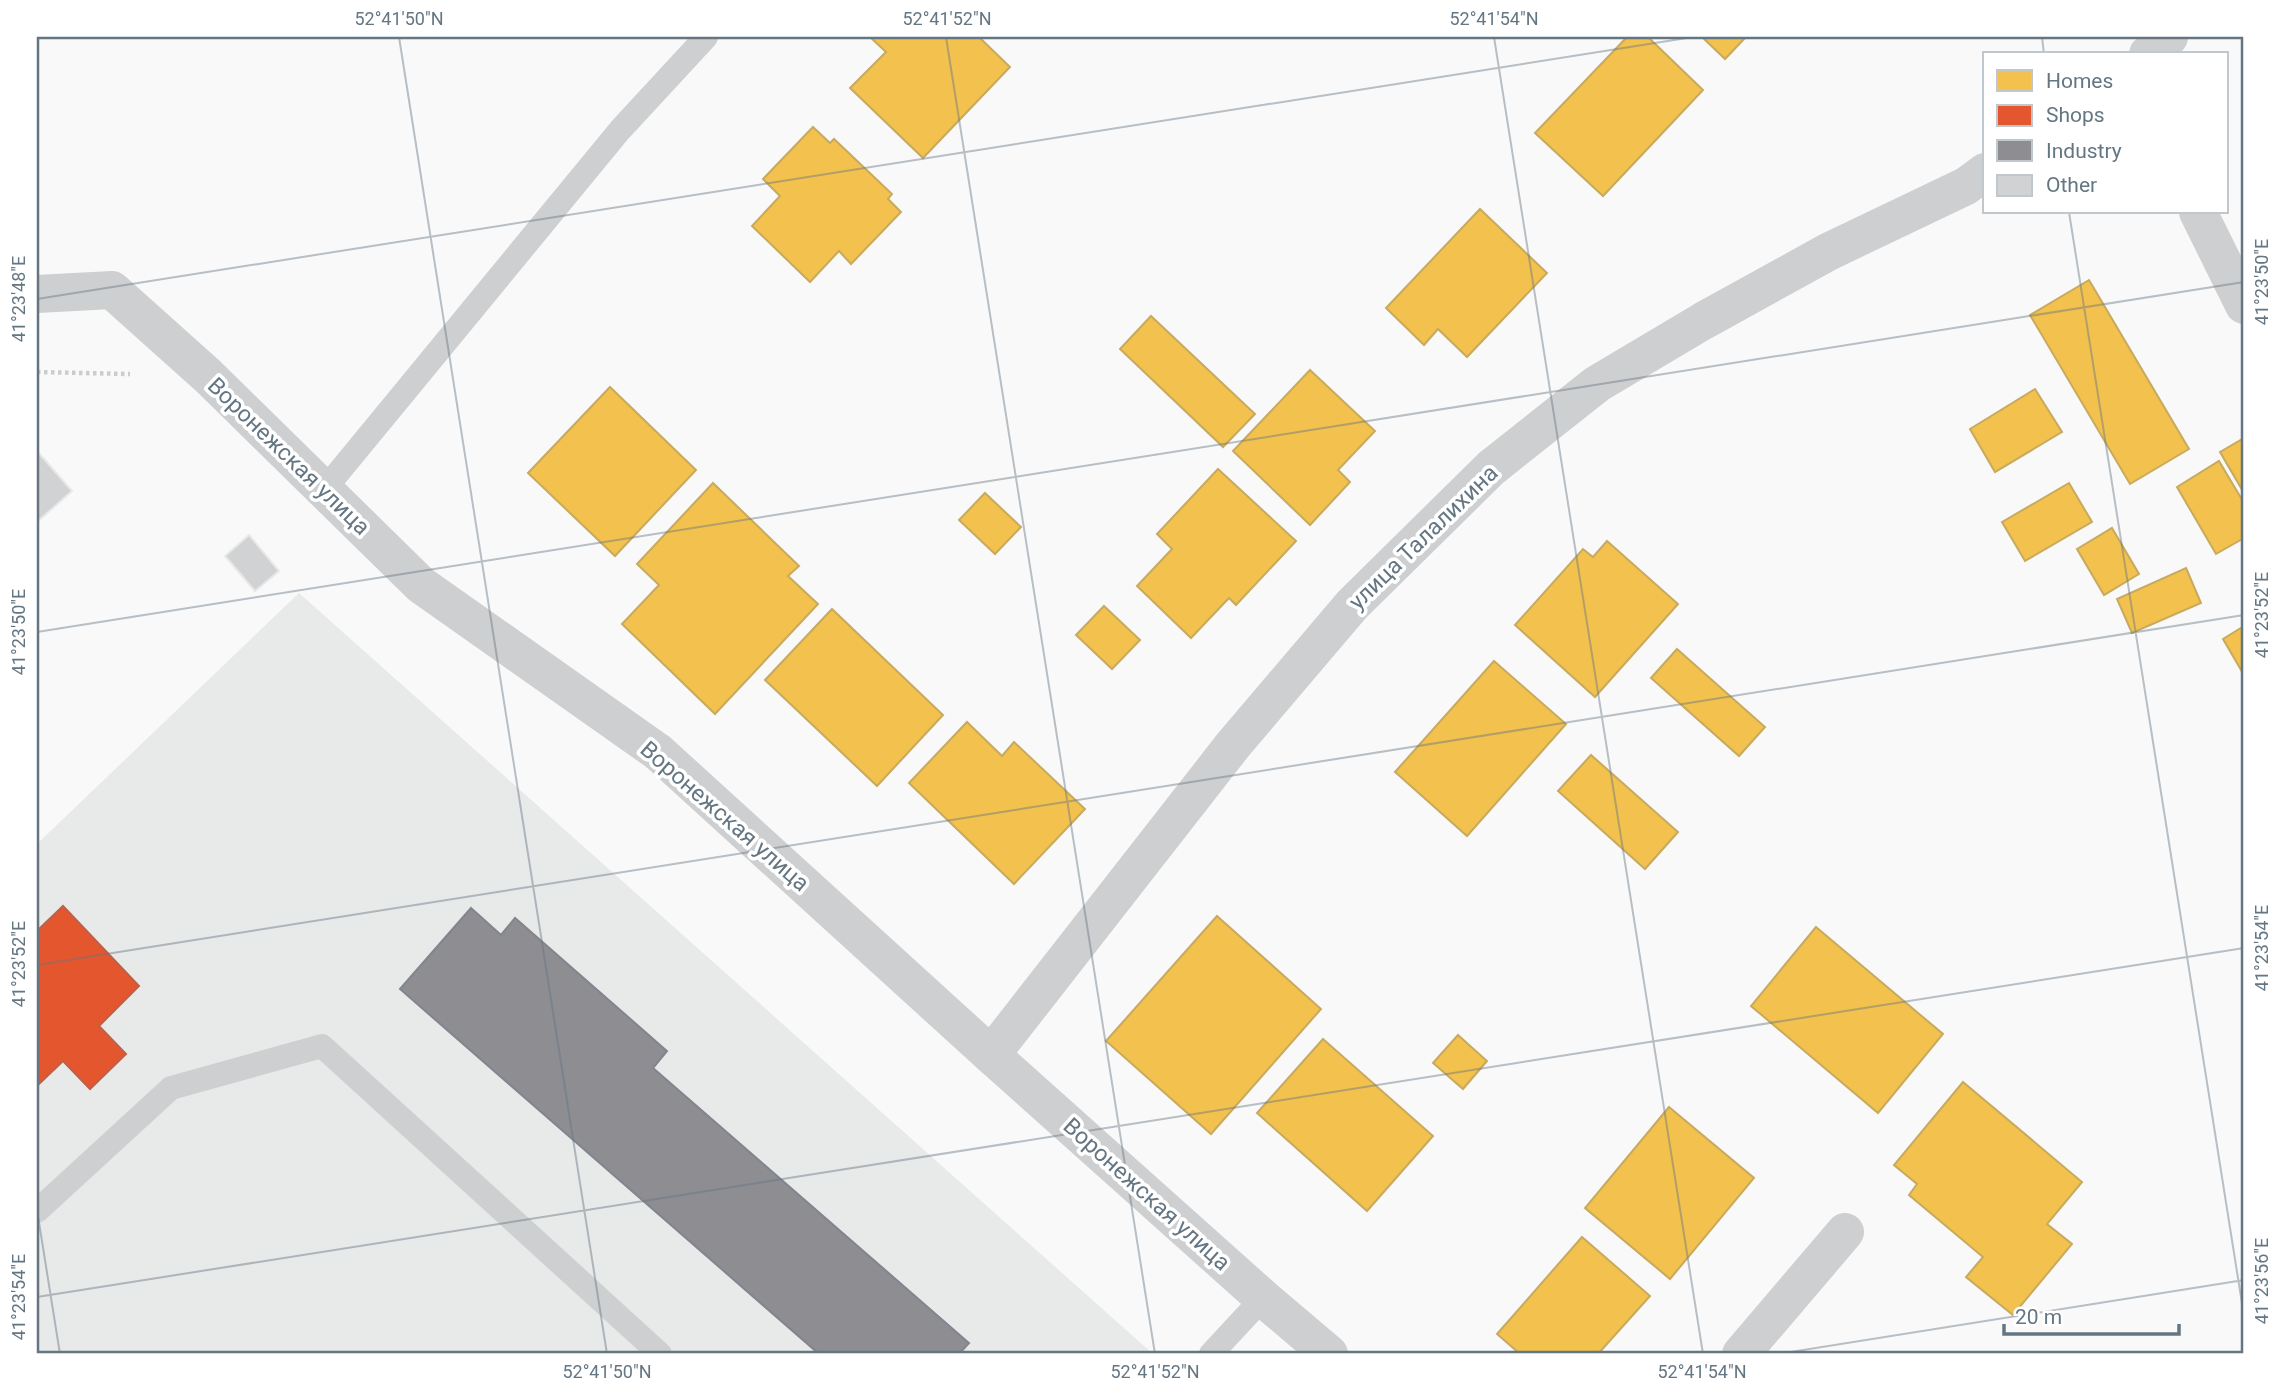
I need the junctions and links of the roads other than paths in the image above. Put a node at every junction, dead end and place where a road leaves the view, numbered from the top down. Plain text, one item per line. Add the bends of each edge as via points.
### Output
1 (706, 37) edge
2 (2169, 37) edge
3 (2150, 52) edge
4 (1983, 173) edge
5 (2199, 214) edge
6 (37, 294) edge
7 (2244, 305) edge
8 (324, 490) junction
9 (992, 1055) junction
10 (37, 1212) edge
11 (1845, 1232) dead end
12 (1263, 1298) junction
13 (660, 1354) edge
14 (1211, 1354) edge
15 (1329, 1354) edge
16 (1741, 1354) edge

1 - 8 lane via 620,130
2 - 3 street
4 - 9 street, улица Талалихина via 1817,258 1597,384 1491,468 1343,615 1233,745
5 - 7 street
6 - 8 street, Воронежская улица via 112,290
8 - 9 street, Воронежская улица via 421,585 657,752
9 - 12 street, Воронежская улица
10 - 13 lane via 172,1088 322,1046
11 - 16 street
12 - 14 lane
12 - 15 street, Воронежская улица

